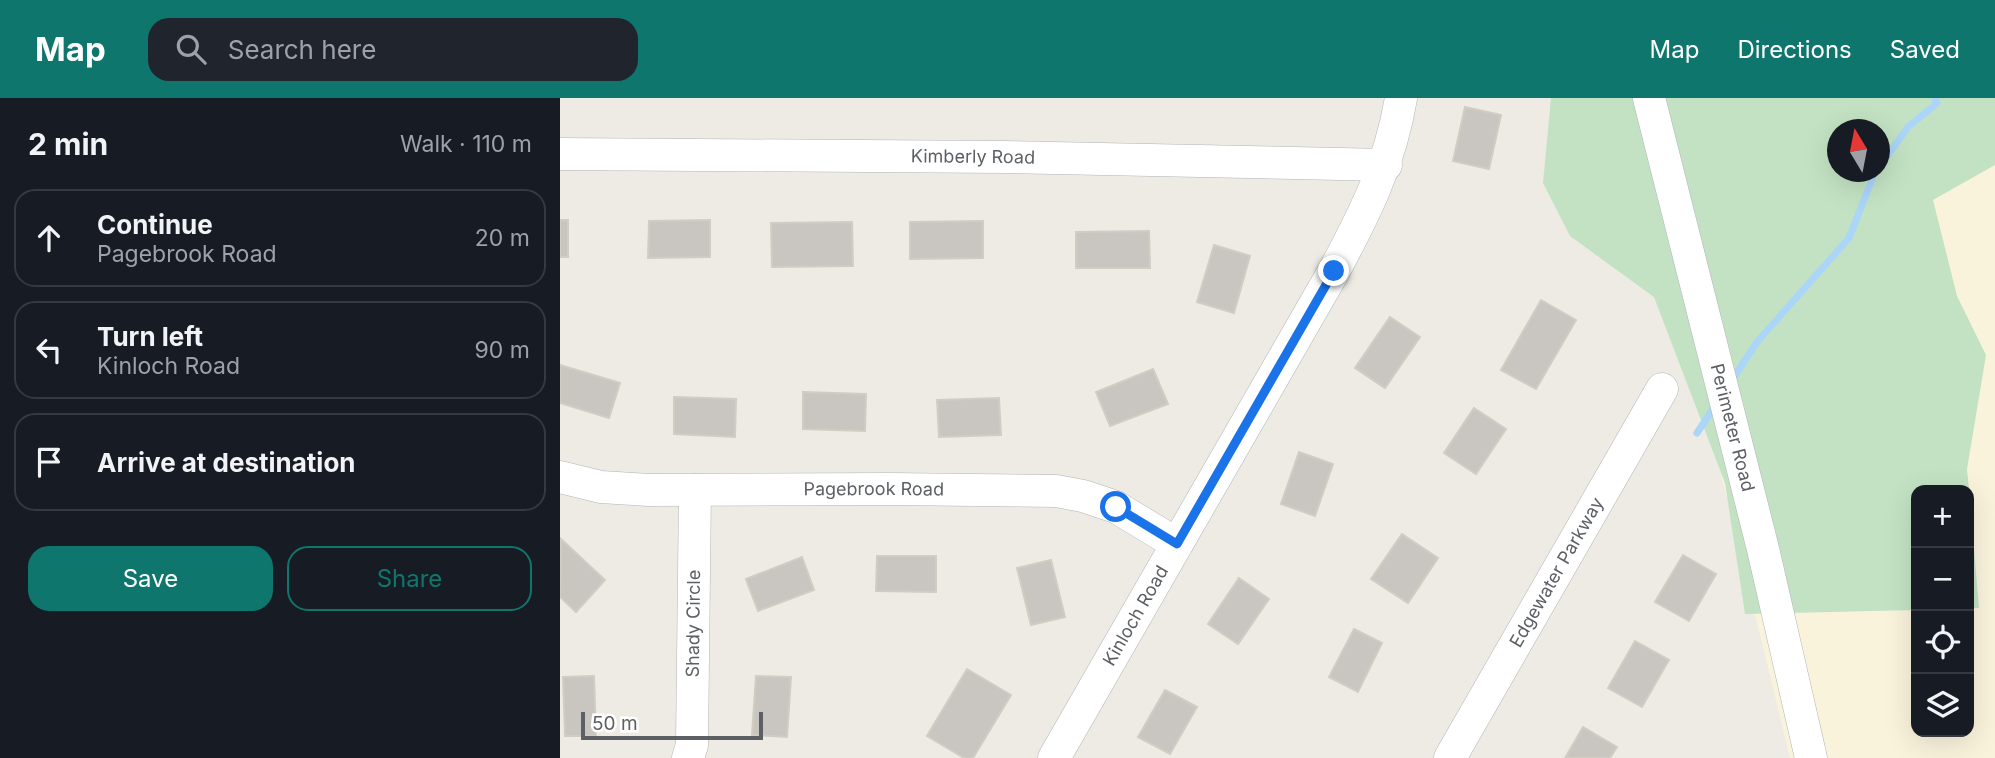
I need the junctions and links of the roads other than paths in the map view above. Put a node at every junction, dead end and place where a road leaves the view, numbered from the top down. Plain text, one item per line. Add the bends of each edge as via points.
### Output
1 (1401, 98) edge
2 (1649, 98) edge
3 (560, 154) edge
4 (1385, 165) junction
5 (1662, 389) dead end
6 (560, 477) edge
7 (695, 491) junction
8 (1177, 544) junction
9 (688, 758) edge
10 (1054, 758) edge
11 (1450, 758) edge
12 (1811, 758) edge

1 - 4 street, Kinloch Road
2 - 12 street, Perimeter Road
3 - 4 street, Kimberly Road
4 - 8 street, Kinloch Road via 1334,271
5 - 11 street, Edgewater Parkway
6 - 7 street, Pagebrook Road via 601,487
7 - 8 street, Pagebrook Road via 1056,491 1116,507
7 - 9 street, Shady Circle via 692,745
8 - 10 street, Kinloch Road

